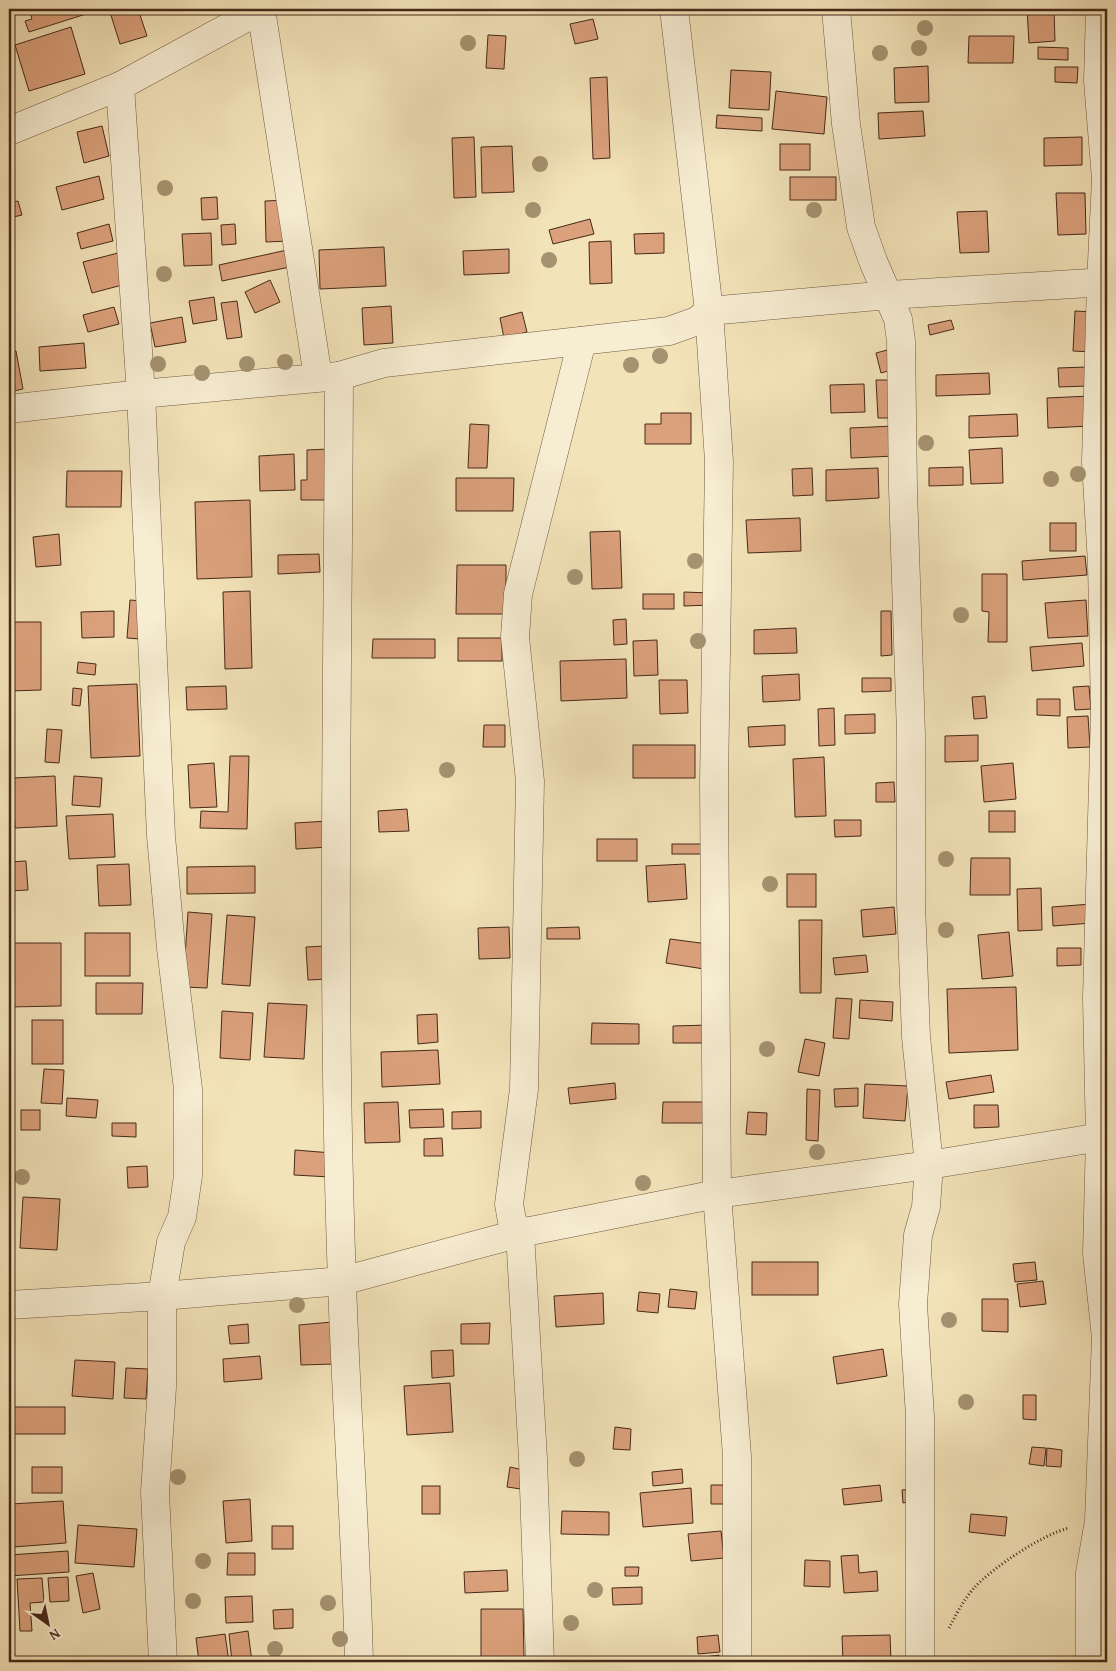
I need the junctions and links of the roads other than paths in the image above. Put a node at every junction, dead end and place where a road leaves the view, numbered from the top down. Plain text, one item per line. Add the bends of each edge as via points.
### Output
1 (261, 9) edge
2 (674, 9) edge
3 (836, 9) edge
4 (1100, 9) edge
5 (120, 86) junction
6 (9, 131) edge
7 (1104, 282) edge
8 (889, 295) junction
9 (709, 311) junction
10 (582, 340) junction
11 (329, 377) junction
12 (141, 394) junction
13 (9, 409) edge
14 (1103, 1136) edge
15 (929, 1165) junction
16 (717, 1194) junction
17 (520, 1234) junction
18 (342, 1281) junction
19 (162, 1296) junction
20 (9, 1305) edge
21 (163, 1662) edge
22 (359, 1662) edge
23 (540, 1662) edge
24 (737, 1662) edge
25 (920, 1662) edge
26 (1090, 1662) edge

1 - 5 street
1 - 11 street
2 - 9 street
3 - 8 street via 858,212 873,261
4 - 7 street via 1098,81 1106,179
5 - 6 street
5 - 12 street
7 - 8 street
7 - 14 street via 1096,462 1105,712 1097,998
8 - 9 street
8 - 15 street via 898,319 901,341 911,734 911,912 916,1037
9 - 10 street via 692,323 669,332
9 - 16 street via 719,461 714,783
10 - 11 street via 384,363
10 - 17 street via 518,594 514,637 530,781 524,1089 509,1204 512,1221
11 - 12 street
11 - 18 street
12 - 13 street
12 - 19 street via 161,836 188,1089 188,1176 182,1217 171,1242
14 - 15 street
14 - 26 street via 1097,1253 1106,1338 1099,1521 1090,1572
15 - 16 street
15 - 25 street via 926,1207 917,1243 913,1304 920,1416
16 - 17 street
16 - 24 street via 737,1456
17 - 18 street
17 - 23 street
18 - 19 street
18 - 22 street
19 - 20 street
19 - 21 street via 162,1387 155,1492

